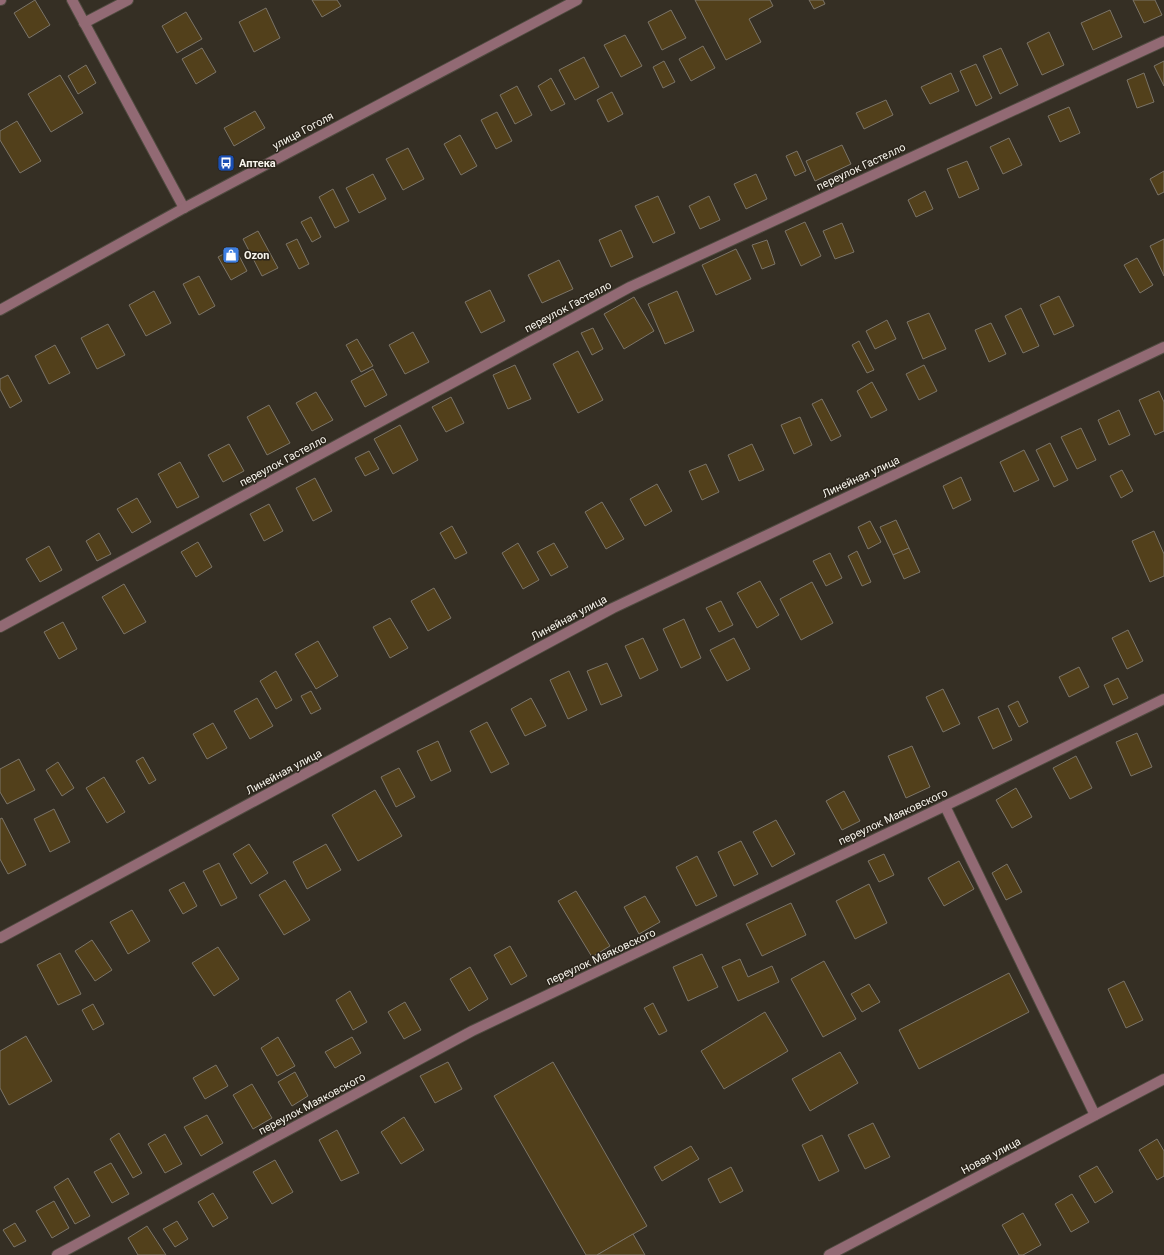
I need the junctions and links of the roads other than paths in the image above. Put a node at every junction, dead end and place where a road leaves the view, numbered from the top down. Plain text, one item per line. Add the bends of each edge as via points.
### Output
1 (72, 0) edge
2 (128, 0) edge
3 (578, 0) edge
4 (84, 22) junction
5 (1164, 41) edge
6 (184, 208) junction
7 (0, 310) edge
8 (1164, 347) edge
9 (0, 627) edge
10 (1164, 699) edge
11 (945, 806) junction
12 (0, 938) edge
13 (1164, 1079) edge
14 (1095, 1115) junction
15 (57, 1255) edge
16 (829, 1255) edge

1 - 4 street
2 - 4 street
3 - 6 street, улица Гоголя
4 - 6 street
5 - 9 street, переулок Гастелло via 630,287
6 - 7 street, улица Гоголя
8 - 12 street, Линейная улица via 613,608
10 - 11 street, переулок Маяковского
11 - 14 street
11 - 15 street, переулок Маяковского via 472,1031
13 - 14 street, Новая улица
14 - 16 street, Новая улица

